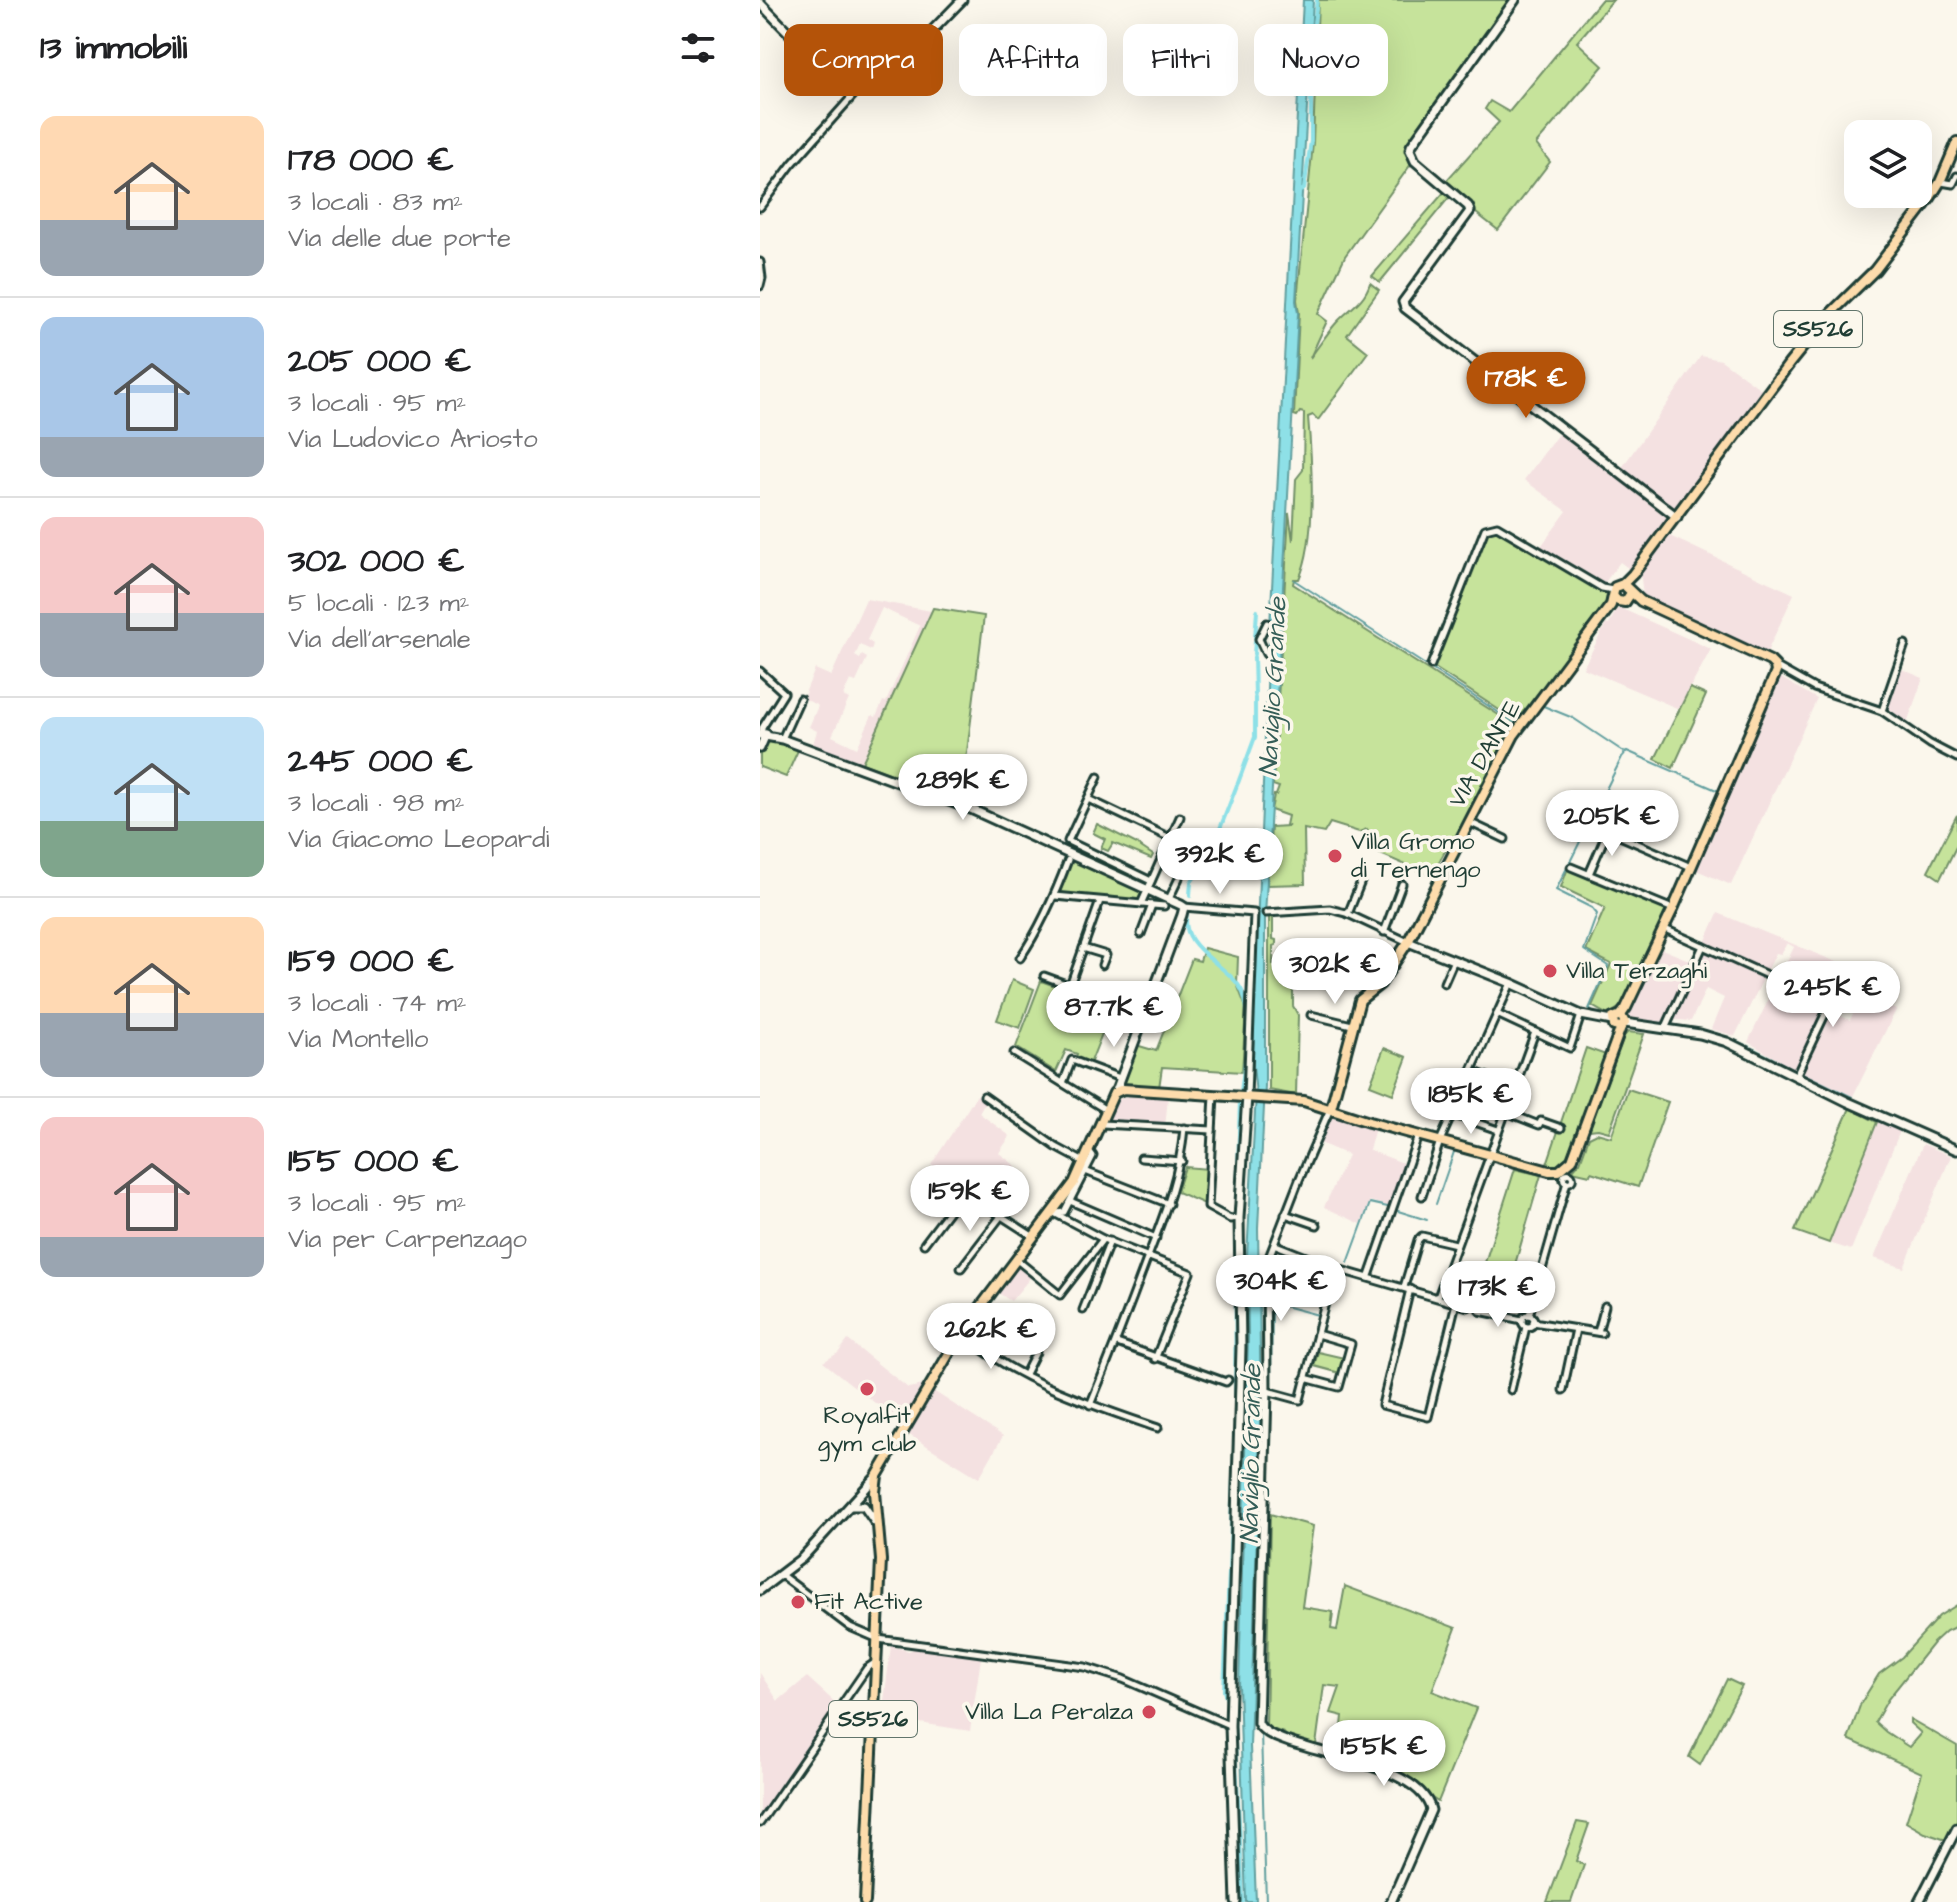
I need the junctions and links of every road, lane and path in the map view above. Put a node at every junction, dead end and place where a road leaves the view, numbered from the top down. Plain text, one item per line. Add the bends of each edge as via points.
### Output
1 (962, 0) edge
2 (1515, 0) edge
3 (760, 3) edge
4 (939, 24) edge
5 (784, 26) edge
6 (853, 96) edge
7 (1957, 142) edge
8 (1957, 176) edge
9 (1940, 182) junction
10 (760, 207) edge
11 (760, 262) edge
12 (760, 286) edge
13 (1677, 517) junction
14 (1628, 591) junction
15 (1614, 594) junction
16 (1267, 623) dead end
17 (1905, 644) dead end
18 (1266, 654) dead end
19 (1431, 665) dead end
20 (1775, 666) junction
21 (760, 671) edge
22 (800, 699) dead end
23 (1882, 711) junction
24 (762, 736) edge
25 (782, 739) junction
26 (760, 748) edge
27 (1957, 758) edge
28 (1098, 777) dead end
29 (1088, 799) junction
30 (1180, 817) dead end
31 (1469, 821) junction
32 (1592, 824) dead end
33 (1608, 830) junction
34 (1170, 839) junction
35 (1505, 839) dead end
36 (1068, 860) dead end
37 (1571, 867) dead end
38 (1691, 867) junction
39 (1589, 874) junction
40 (1179, 878) dead end
41 (1362, 879) dead end
42 (1149, 884) junction
43 (1402, 884) dead end
44 (1055, 896) junction
45 (1100, 901) junction
46 (1167, 903) junction
47 (1141, 904) junction
48 (1152, 905) junction
49 (1184, 907) junction
50 (1673, 909) junction
51 (1266, 913) dead end
52 (1348, 914) junction
53 (1664, 928) junction
54 (1384, 932) junction
55 (1141, 934) dead end
56 (1408, 942) junction
57 (1703, 946) junction
58 (1083, 948) junction
59 (1357, 948) dead end
60 (1378, 956) junction
61 (1397, 957) junction
62 (1020, 958) dead end
63 (1454, 959) junction
64 (1102, 965) dead end
65 (1846, 970) dead end
66 (1044, 976) dead end
67 (1444, 983) dead end
68 (1511, 983) junction
69 (1070, 985) junction
70 (1365, 995) junction
71 (1829, 1003) junction
72 (1145, 1013) junction
73 (1497, 1014) junction
74 (1311, 1015) dead end
75 (1581, 1015) junction
76 (1612, 1021) joint
77 (1622, 1022) junction
78 (1352, 1025) junction
79 (1665, 1030) junction
80 (1535, 1032) junction
81 (1014, 1053) dead end
82 (1472, 1071) junction
83 (1796, 1076) junction
84 (1120, 1078) junction
85 (1063, 1083) junction
86 (1514, 1087) junction
87 (1116, 1091) junction
88 (1214, 1094) junction
89 (984, 1096) dead end
90 (1250, 1096) junction
91 (1333, 1097) junction
92 (1317, 1105) junction
93 (1107, 1110) junction
94 (1335, 1110) junction
95 (1506, 1112) junction
96 (1452, 1114) junction
97 (1102, 1124) junction
98 (1184, 1128) junction
99 (1561, 1128) dead end
100 (1212, 1130) junction
101 (1498, 1130) junction
102 (1418, 1135) junction
103 (1440, 1141) junction
104 (1957, 1150) edge
105 (1489, 1156) junction
106 (1141, 1158) dead end
107 (1182, 1161) junction
108 (1085, 1167) junction
109 (1563, 1172) junction
110 (936, 1174) dead end
111 (964, 1191) junction
112 (1422, 1196) dead end
113 (1070, 1201) junction
114 (1169, 1204) junction
115 (1061, 1214) junction
116 (1285, 1214) junction
117 (1001, 1216) junction
118 (1236, 1218) junction
119 (1317, 1225) dead end
120 (1035, 1237) junction
121 (1156, 1238) junction
122 (1107, 1240) junction
123 (924, 1244) dead end
124 (1456, 1244) junction
125 (1276, 1245) junction
126 (1149, 1255) junction
127 (1016, 1260) junction
128 (961, 1268) dead end
129 (1334, 1268) junction
130 (1369, 1276) junction
131 (1407, 1288) junction
132 (1438, 1297) junction
133 (1456, 1303) junction
134 (1605, 1306) dead end
135 (1468, 1307) dead end
136 (1083, 1310) dead end
137 (1480, 1311) dead end
138 (1529, 1315) junction
139 (1522, 1320) junction
140 (1533, 1322) junction
141 (1526, 1327) junction
142 (1576, 1329) junction
143 (961, 1333) junction
144 (1317, 1334) junction
145 (1116, 1343) junction
146 (978, 1347) junction
147 (1155, 1359) junction
148 (1025, 1374) junction
149 (1305, 1378) junction
150 (1228, 1380) dead end
151 (1511, 1390) dead end
152 (1563, 1390) dead end
153 (1267, 1391) junction
154 (1090, 1405) junction
155 (1158, 1428) dead end
156 (877, 1476) junction
157 (863, 1492) junction
158 (875, 1495) junction
159 (850, 1506) junction
160 (880, 1536) junction
161 (781, 1575) junction
162 (760, 1590) edge
163 (878, 1639) junction
164 (876, 1662) junction
165 (1230, 1726) junction
166 (760, 1823) edge
167 (1957, 1828) edge
168 (865, 1902) edge
169 (1236, 1902) edge
170 (1391, 1902) edge
171 (1919, 1902) edge

1 - 4 street
2 - 13 street via 1411,146 1415,161 1470,211 1403,302
3 - 5 street
6 - 10 street
7 - 9 main road, SS526
8 - 9 street via 1951,184
9 - 13 main road, SS526 via 1875,270 1789,364
11 - 12 street
13 - 14 main road, SS526 via 1633,574
14 - 15 main road, SS526
14 - 15 main road via 1620,602
14 - 20 main road
15 - 19 street via 1497,526 1488,527
15 - 31 main road, VIA DANTE / SS526 via 1514,735
16 - 18 street via 1256,639
17 - 23 street
20 - 23 street via 1814,688
20 - 38 main road
21 - 24 street via 784,693
22 - 25 street
23 - 27 street
24 - 25 street
24 - 26 street
25 - 42 street via 973,810
28 - 29 street
29 - 34 street
29 - 42 street via 1068,841
30 - 34 street
31 - 35 street
31 - 56 main road, VIA DANTE / SS526
32 - 33 street
33 - 38 street
33 - 39 street
34 - 42 street
36 - 44 street
37 - 39 street
38 - 50 main road
39 - 50 street
40 - 46 street
41 - 52 street
42 - 46 street
42 - 47 street
43 - 54 street
44 - 45 street
44 - 62 street
45 - 47 street
45 - 58 street
46 - 48 street
46 - 49 street
47 - 48 street
48 - 55 street
49 - 72 street
49 - 90 street via 1254,913
50 - 53 main road
51 - 52 street via 1330,909
52 - 54 street
53 - 57 street
53 - 77 main road
54 - 56 street
56 - 61 main road, SS526
56 - 63 street
57 - 71 street
57 - 79 street
58 - 64 street via 1106,955
58 - 69 street
59 - 60 street
60 - 61 street via 1381,950
60 - 70 street
61 - 70 main road, SS526 via 1380,984
63 - 67 street
63 - 68 street
65 - 71 street
66 - 69 street
68 - 73 street
68 - 75 street
69 - 72 street
70 - 78 main road, SS526
71 - 83 street
72 - 84 street
73 - 80 street
73 - 82 street
74 - 78 street
75 - 76 street
75 - 80 street via 1570,1048
76 - 77 main road via 1614,1016
77 - 79 street
77 - 109 main road
78 - 91 main road, SS526
79 - 83 street via 1727,1042
80 - 86 street
81 - 85 street
82 - 86 street
82 - 96 street
83 - 104 street
84 - 85 street via 1072,1060
84 - 87 street
85 - 93 street
86 - 95 street
87 - 88 main road
87 - 93 main road, SS526
88 - 90 main road
88 - 100 street
89 - 108 street
90 - 92 main road
90 - 118 street
91 - 92 main road
91 - 94 main road
92 - 94 main road
93 - 97 main road, SS526
94 - 102 main road
94 - 116 street via 1326,1119
95 - 99 street
95 - 101 street
96 - 101 street
96 - 103 street
97 - 98 street
97 - 108 main road, SS526
98 - 100 street
98 - 107 street
100 - 118 street via 1208,1207
101 - 105 street
102 - 103 main road
102 - 130 street
103 - 105 main road
103 - 112 street
105 - 109 main road
105 - 124 street
106 - 107 street
107 - 114 street
108 - 113 street
108 - 114 street
108 - 115 main road, SS526
109 - 138 street via 1572,1177
110 - 111 street
111 - 117 street
111 - 123 street
113 - 115 street
113 - 121 street
114 - 121 street
115 - 120 main road, SS526
115 - 122 street
116 - 119 street
116 - 125 street
117 - 120 street
117 - 128 street
118 - 165 street via 1241,1347
120 - 127 main road, SS526
121 - 126 street
122 - 126 street
122 - 127 street via 1060,1295
122 - 136 street
124 - 131 street via 1422,1236
124 - 132 street
125 - 129 street
125 - 153 street via 1265,1274
126 - 145 street
126 - 147 street via 1190,1273
127 - 143 main road, SS526
129 - 130 street
129 - 144 street
130 - 131 street
131 - 132 street
131 - 133 street via 1382,1405 1428,1417
132 - 133 street
133 - 135 street
134 - 142 street via 1600,1332
137 - 139 street
138 - 139 street
138 - 140 street
139 - 141 street
140 - 141 street
140 - 142 street
141 - 151 street
142 - 152 street
143 - 146 street
143 - 156 main road, SS526
144 - 149 street
144 - 149 street via 1351,1344 1339,1387
145 - 147 street
145 - 154 street
146 - 148 street
146 - 148 street via 998,1317 1031,1337 1036,1352
147 - 150 street
148 - 154 street
149 - 153 street via 1300,1400
153 - 170 street via 1261,1729 1384,1771 1428,1801 1431,1810
154 - 155 street
156 - 157 street
156 - 158 main road, SS526
157 - 158 street
157 - 159 street
158 - 159 street
158 - 160 main road, SS526
159 - 160 street via 869,1510
159 - 161 street
160 - 163 main road, SS526
161 - 162 street
161 - 163 street via 850,1627
163 - 164 main road, SS526
163 - 165 street via 1085,1667
164 - 166 street
164 - 168 main road, SS526
165 - 169 street
167 - 171 street

